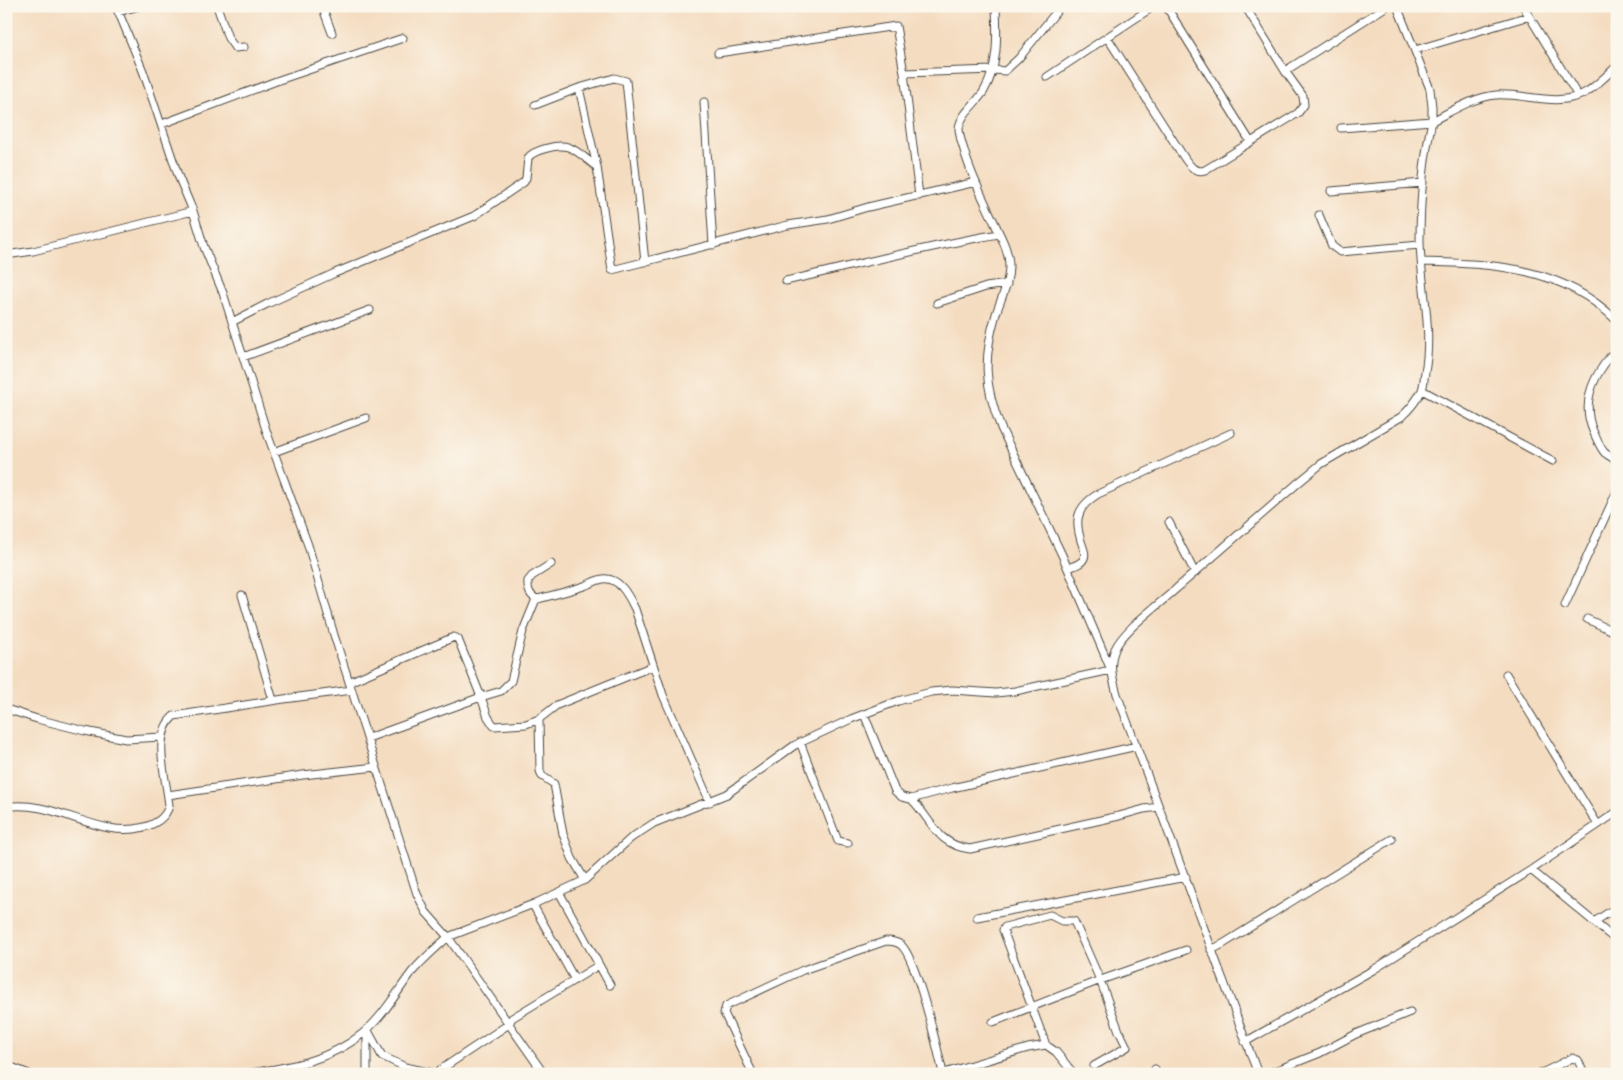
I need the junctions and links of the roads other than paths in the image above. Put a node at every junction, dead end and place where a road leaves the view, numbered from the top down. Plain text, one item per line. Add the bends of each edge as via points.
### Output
1 (139, 6) edge
2 (217, 6) edge
3 (322, 6) edge
4 (996, 6) edge
5 (1061, 6) edge
6 (1154, 6) edge
7 (1166, 6) edge
8 (1245, 6) edge
9 (1387, 6) edge
10 (1398, 6) edge
11 (1523, 6) edge
12 (117, 9) edge
13 (1529, 16) junction
14 (332, 33) dead end
15 (1107, 37) junction
16 (403, 38) dead end
17 (244, 47) dead end
18 (1414, 50) junction
19 (718, 53) dead end
20 (1617, 66) edge
21 (994, 70) junction
22 (1285, 71) junction
23 (904, 73) junction
24 (1048, 77) dead end
25 (579, 88) junction
26 (1578, 96) junction
27 (704, 102) dead end
28 (535, 105) dead end
29 (1432, 121) junction
30 (162, 124) junction
31 (1341, 128) dead end
32 (1250, 141) junction
33 (597, 167) junction
34 (976, 182) junction
35 (1423, 183) junction
36 (1331, 191) dead end
37 (919, 196) junction
38 (193, 211) junction
39 (1319, 215) dead end
40 (999, 234) junction
41 (713, 245) junction
42 (1420, 245) junction
43 (6, 255) edge
44 (645, 262) junction
45 (1422, 262) junction
46 (786, 281) dead end
47 (1007, 284) junction
48 (937, 303) dead end
49 (370, 310) dead end
50 (1617, 320) edge
51 (232, 322) junction
52 (1617, 349) edge
53 (243, 357) junction
54 (1422, 390) junction
55 (366, 418) dead end
56 (1231, 433) dead end
57 (274, 452) junction
58 (1553, 461) dead end
59 (1617, 461) edge
60 (1617, 491) edge
61 (1169, 522) dead end
62 (551, 564) dead end
63 (1068, 568) junction
64 (1195, 572) junction
65 (242, 595) dead end
66 (536, 599) junction
67 (1565, 604) dead end
68 (1587, 619) dead end
69 (1617, 633) edge
70 (653, 666) junction
71 (1111, 670) junction
72 (1506, 674) dead end
73 (349, 682) junction
74 (352, 690) junction
75 (481, 697) junction
76 (274, 700) junction
77 (6, 709) edge
78 (864, 714) junction
79 (539, 719) junction
80 (162, 737) junction
81 (368, 738) junction
82 (800, 742) junction
83 (1137, 746) junction
84 (376, 766) junction
85 (168, 795) junction
86 (911, 799) junction
87 (710, 802) junction
88 (6, 807) edge
89 (1159, 807) junction
90 (1617, 812) edge
91 (1598, 825) junction
92 (1392, 839) dead end
93 (848, 843) dead end
94 (1531, 870) junction
95 (1186, 877) junction
96 (585, 880) junction
97 (559, 892) junction
98 (533, 905) junction
99 (1617, 907) edge
100 (977, 917) dead end
101 (1594, 922) junction
102 (448, 937) junction
103 (1617, 941) edge
104 (1186, 950) dead end
105 (1212, 950) junction
106 (599, 965) junction
107 (575, 980) junction
108 (1100, 980) junction
109 (610, 984) dead end
110 (1032, 1006) junction
111 (1410, 1012) dead end
112 (992, 1022) dead end
113 (509, 1024) junction
114 (367, 1029) junction
115 (1246, 1042) junction
116 (1046, 1045) junction
117 (6, 1065) edge
118 (1094, 1066) dead end
119 (942, 1073) edge
120 (1073, 1073) edge
121 (29, 1074) edge
122 (244, 1074) edge
123 (367, 1074) edge
124 (438, 1074) edge
125 (544, 1074) edge
126 (753, 1074) edge
127 (1258, 1074) edge
128 (1266, 1074) edge
129 (1540, 1074) edge
130 (1584, 1074) edge

1 - 12 street
2 - 17 street via 228,38 235,48
3 - 14 street
4 - 21 street
5 - 21 street via 1019,58 1005,71
6 - 15 street
7 - 32 street
8 - 22 street
9 - 22 street
10 - 18 street
11 - 13 street
12 - 30 street
13 - 18 street
13 - 26 street
15 - 24 street
15 - 32 street via 1191,168 1200,172 1205,170
16 - 30 street
18 - 29 street via 1430,89
19 - 23 street via 896,26
20 - 26 street
21 - 23 street
21 - 34 street via 984,92 962,119 959,128 967,162
22 - 32 street via 1303,96 1304,105 1298,113
23 - 37 street
25 - 28 street
25 - 33 street
25 - 44 street via 614,78 626,81
26 - 29 street via 1548,99 1498,95 1474,101
27 - 41 street
29 - 31 street
29 - 35 street
30 - 38 street
33 - 44 street via 612,270
33 - 51 street via 568,147 534,152 528,158 524,182 474,216 318,281
34 - 37 street
34 - 40 street
35 - 36 street
35 - 42 street
37 - 41 street
38 - 43 street
38 - 51 street
39 - 42 street via 1332,246 1340,252
40 - 46 street via 909,251
40 - 47 street via 1007,253
41 - 44 street
42 - 45 street
45 - 50 street via 1493,265 1536,274 1574,288
45 - 54 street via 1428,329
47 - 48 street via 986,287
47 - 63 street via 988,347 989,387 1001,428
49 - 53 street
51 - 53 street
52 - 59 street via 1601,368 1588,398 1590,425 1604,452
53 - 57 street
54 - 58 street
54 - 64 street via 1401,417 1321,464
55 - 57 street
56 - 63 street via 1088,500 1078,521 1084,558
57 - 73 street via 308,545
60 - 67 street
61 - 64 street
62 - 66 street via 528,581 528,589
63 - 71 street
64 - 71 street via 1121,640 1112,658
65 - 76 street
66 - 70 street via 602,579 617,583 635,610
66 - 75 street via 523,631 511,681 501,691
68 - 69 street
70 - 79 street via 557,705
70 - 87 street via 677,730
71 - 78 street via 1015,691 931,692
71 - 83 street
72 - 91 street
73 - 74 street
73 - 75 street via 454,637 458,639
74 - 76 street
74 - 81 street
75 - 79 street via 494,726 526,724
75 - 81 street
76 - 80 street via 174,716 168,721
77 - 80 street via 126,739
78 - 82 street
78 - 86 street via 895,791
79 - 96 street via 540,771 554,784 563,834
80 - 85 street
81 - 84 street
82 - 87 street via 728,794
82 - 93 street via 838,841
83 - 86 street
83 - 89 street
84 - 85 street
84 - 102 street via 420,900
85 - 88 street via 168,810 155,824 130,828 109,828 29,806
86 - 89 street via 938,835 951,844 970,849
87 - 96 street via 644,829
89 - 95 street
90 - 91 street
91 - 94 street
92 - 105 street
94 - 101 street
94 - 115 street via 1373,970
95 - 100 street
95 - 105 street
96 - 97 street
97 - 98 street
97 - 106 street
98 - 102 street
98 - 107 street
99 - 101 street
101 - 103 street
102 - 113 street
102 - 114 street via 412,972 398,994
104 - 108 street
105 - 115 street
106 - 107 street
106 - 109 street
107 - 113 street via 512,1018
108 - 110 street
108 - 110 street via 1074,921 1062,921 1050,915 1005,927 1003,933
108 - 118 street via 1127,1047
110 - 112 street
110 - 116 street
111 - 128 street
113 - 124 street
113 - 125 street
114 - 122 street via 341,1048 317,1059
114 - 123 street
114 - 124 street via 382,1056 405,1067
115 - 127 street
116 - 119 street
116 - 120 street
117 - 121 street
119 - 126 street via 928,1011 906,951 899,943 886,941 803,970 729,1003 724,1013
129 - 130 street via 1572,1058 1578,1060

